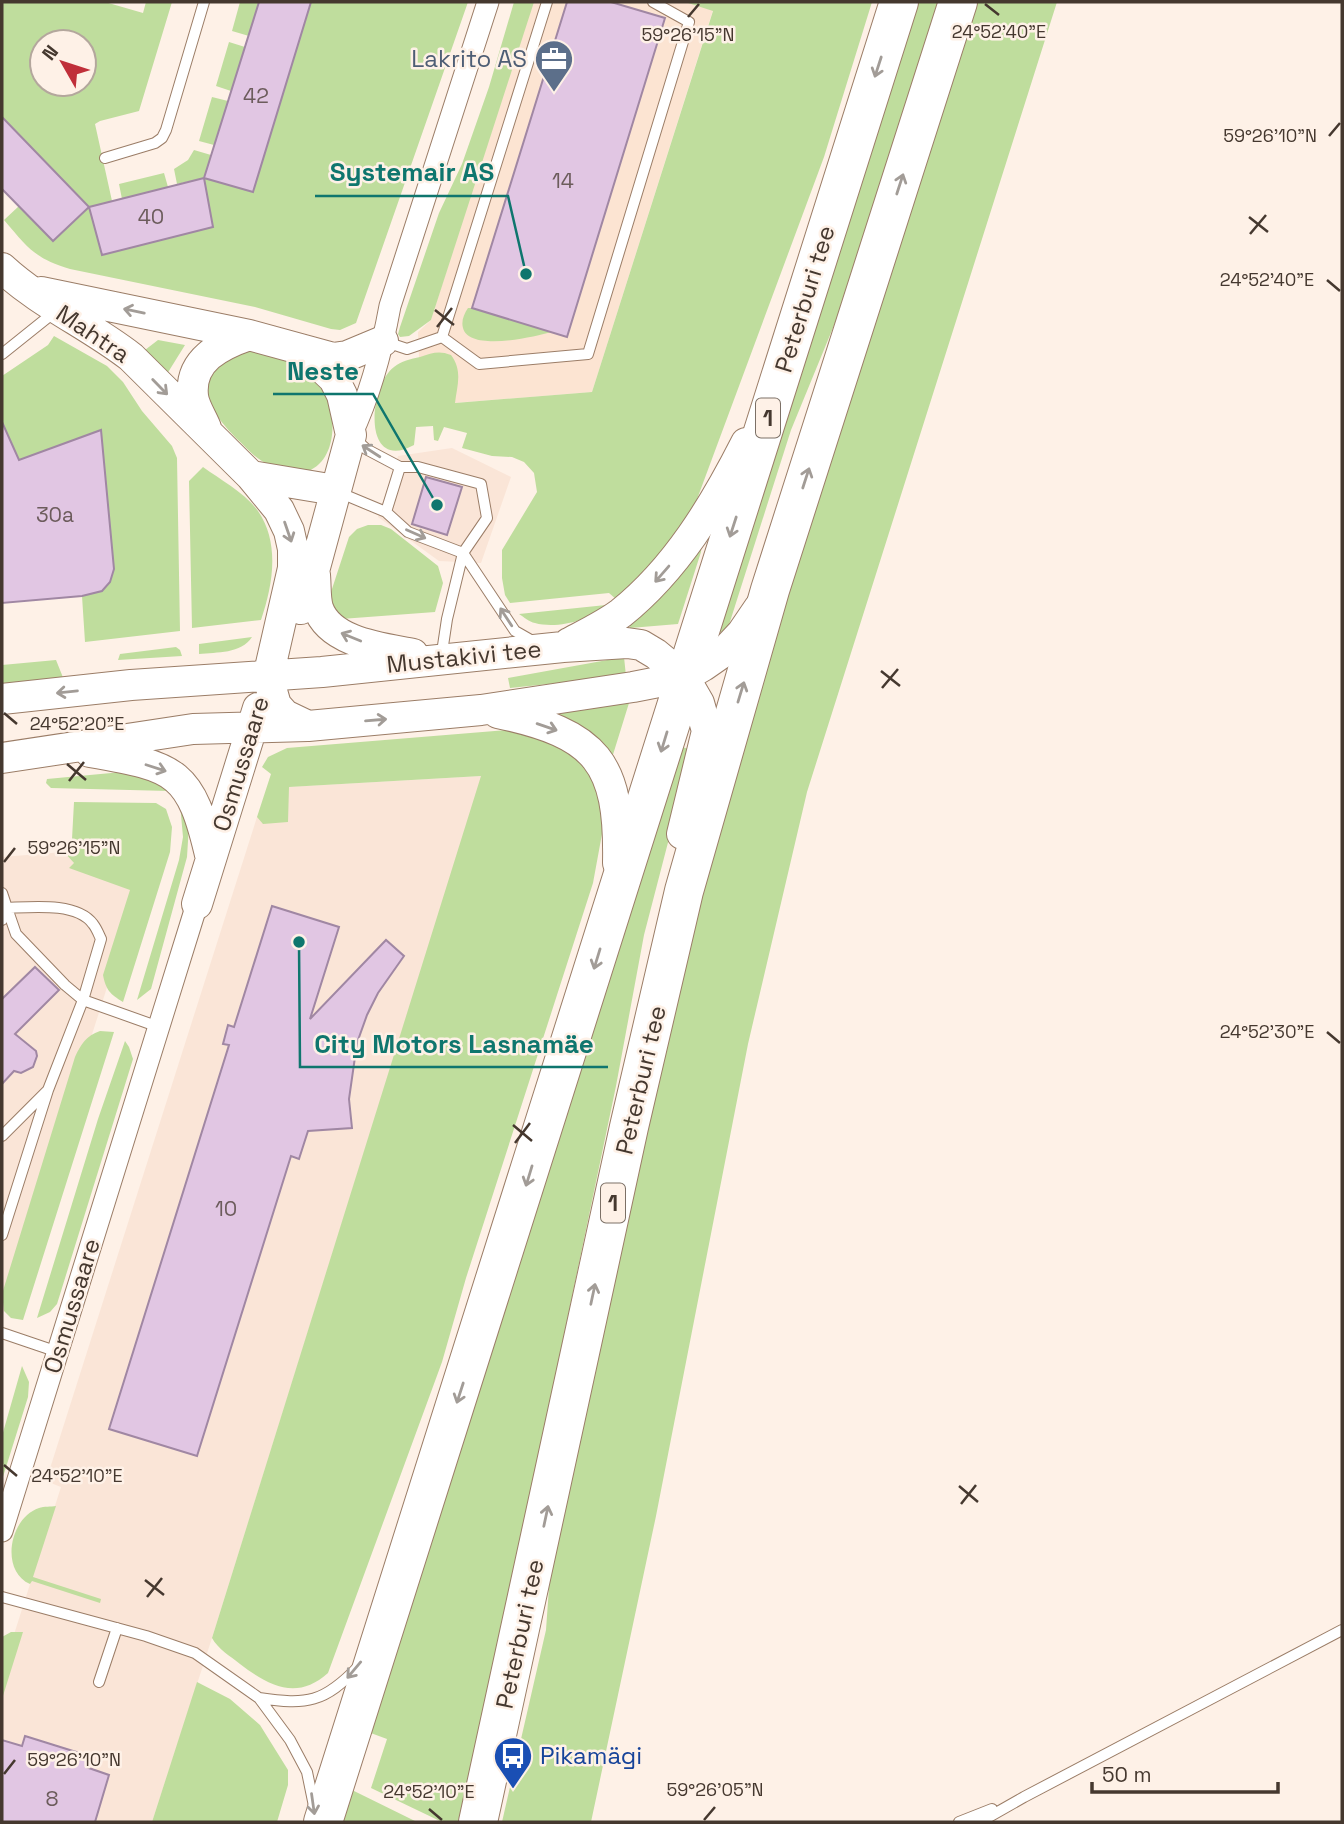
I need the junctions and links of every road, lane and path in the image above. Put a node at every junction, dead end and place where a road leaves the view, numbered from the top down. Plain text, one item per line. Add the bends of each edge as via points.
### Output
1 (204, 2) edge
2 (488, 2) edge
3 (547, 2) edge
4 (653, 2) edge
5 (899, 2) edge
6 (958, 2) edge
7 (105, 158) dead end
8 (2, 268) edge
9 (27, 289) junction
10 (57, 310) junction
11 (249, 335) junction
12 (442, 337) junction
13 (383, 341) junction
14 (295, 348) junction
15 (2, 354) edge
16 (784, 368) junction
17 (351, 435) junction
18 (210, 436) junction
19 (400, 467) junction
20 (251, 476) junction
21 (335, 490) junction
22 (386, 512) junction
23 (463, 553) junction
24 (314, 571) junction
25 (770, 590) junction
26 (278, 634) junction
27 (563, 647) junction
28 (441, 659) junction
29 (684, 677) junction
30 (190, 682) junction
31 (271, 687) junction
32 (2, 699) edge
33 (481, 710) junction
34 (252, 726) junction
35 (308, 726) junction
36 (193, 729) junction
37 (66, 748) junction
38 (7, 762) edge
39 (239, 773) junction
40 (211, 860) junction
41 (618, 892) junction
42 (2, 893) edge
43 (197, 904) joint
44 (8, 908) junction
45 (2, 920) edge
46 (83, 1000) junction
47 (159, 1027) junction
48 (48, 1090) junction
49 (629, 1127) junction
50 (2, 1136) edge
51 (2, 1235) edge
52 (2, 1333) edge
53 (58, 1352) junction
54 (2, 1531) edge
55 (398, 1589) junction
56 (2, 1597) edge
57 (117, 1628) junction
58 (1342, 1630) edge
59 (99, 1682) dead end
60 (259, 1698) junction
61 (1024, 1797) junction
62 (315, 1822) edge
63 (323, 1822) edge
64 (478, 1822) edge
65 (960, 1822) edge
66 (980, 1822) edge

1 - 7 lane via 162,138
2 - 13 street, Osmussaare via 390,306
3 - 12 lane
4 - 12 lane via 689,22 588,354 479,364
5 -> 16 highway, Peterburi tee / 1
25 -> 6 highway, Peterburi tee / 1
8 - 9 main road, Mahtra
9 - 10 main road, Mahtra
11 -> 9 main road
10 - 15 lane
10 -> 18 main road, Mahtra via 131,357
11 - 14 main road
11 - 18 main road via 209,353 193,381 193,398
12 - 13 lane via 407,349
13 - 14 main road via 333,358
13 - 17 street, Osmussaare
14 - 17 main road via 334,379
16 -> 27 main road, Mustakivi tee via 728,479 661,576 619,614
16 -> 29 highway, Peterburi tee / 1
19 -> 17 lane via 366,449
17 - 21 main road, Osmussaare
18 - 20 main road
19 - 22 lane
19 - 23 lane via 418,467 481,484 487,519
20 - 21 main road
20 -> 26 main road via 279,510 293,549
21 - 22 lane
21 - 24 main road, Osmussaare
22 -> 23 lane via 408,532
27 -> 23 lane via 534,643 515,631
23 - 28 lane
28 -> 24 main road via 342,635 318,609
24 - 31 main road, Osmussaare
25 - 29 main road, Peterburi tee via 726,650
49 -> 25 highway, Peterburi tee / 1 via 684,891
26 - 30 main road via 237,668
26 - 31 main road
27 - 28 main road, Mustakivi tee
27 - 29 main road via 641,645
28 - 31 main road, Mustakivi tee via 322,672
29 - 33 main road
29 -> 41 highway, Peterburi tee / 1
29 - 49 main road via 699,703 707,731 647,984
30 - 31 main road, Mustakivi tee
30 -> 32 main road, Mustakivi tee
31 - 34 main road, Osmussaare
31 - 35 main road via 285,715
31 - 36 main road
35 -> 33 main road
33 -> 41 main road via 565,733 592,752 606,773 619,820
34 - 35 main road
34 - 36 main road
34 - 39 main road, Osmussaare
35 - 39 main road via 265,745
36 - 37 main road
37 - 38 main road
37 -> 40 main road via 165,769 184,784 197,809
39 - 40 main road, Osmussaare
40 - 43 main road, Osmussaare
41 -> 55 highway, Peterburi tee / 1
42 - 44 lane
43 - 47 street, Osmussaare
44 - 45 lane
44 - 46 lane via 16,934
44 - 46 lane via 71,910 92,922 101,939
46 - 47 lane
46 - 48 lane
47 - 53 street, Osmussaare
48 - 50 lane
48 - 51 lane
64 -> 49 highway, Peterburi tee / 1
52 - 53 lane
53 - 54 street, Osmussaare
55 -> 60 lane via 360,1665 345,1680 311,1700 295,1703
55 - 63 highway, Peterburi tee / 1
56 - 57 lane
57 - 59 lane
57 - 60 lane via 195,1653
58 - 61 lane
60 -> 62 lane via 307,1772
61 - 65 lane
61 - 66 lane

